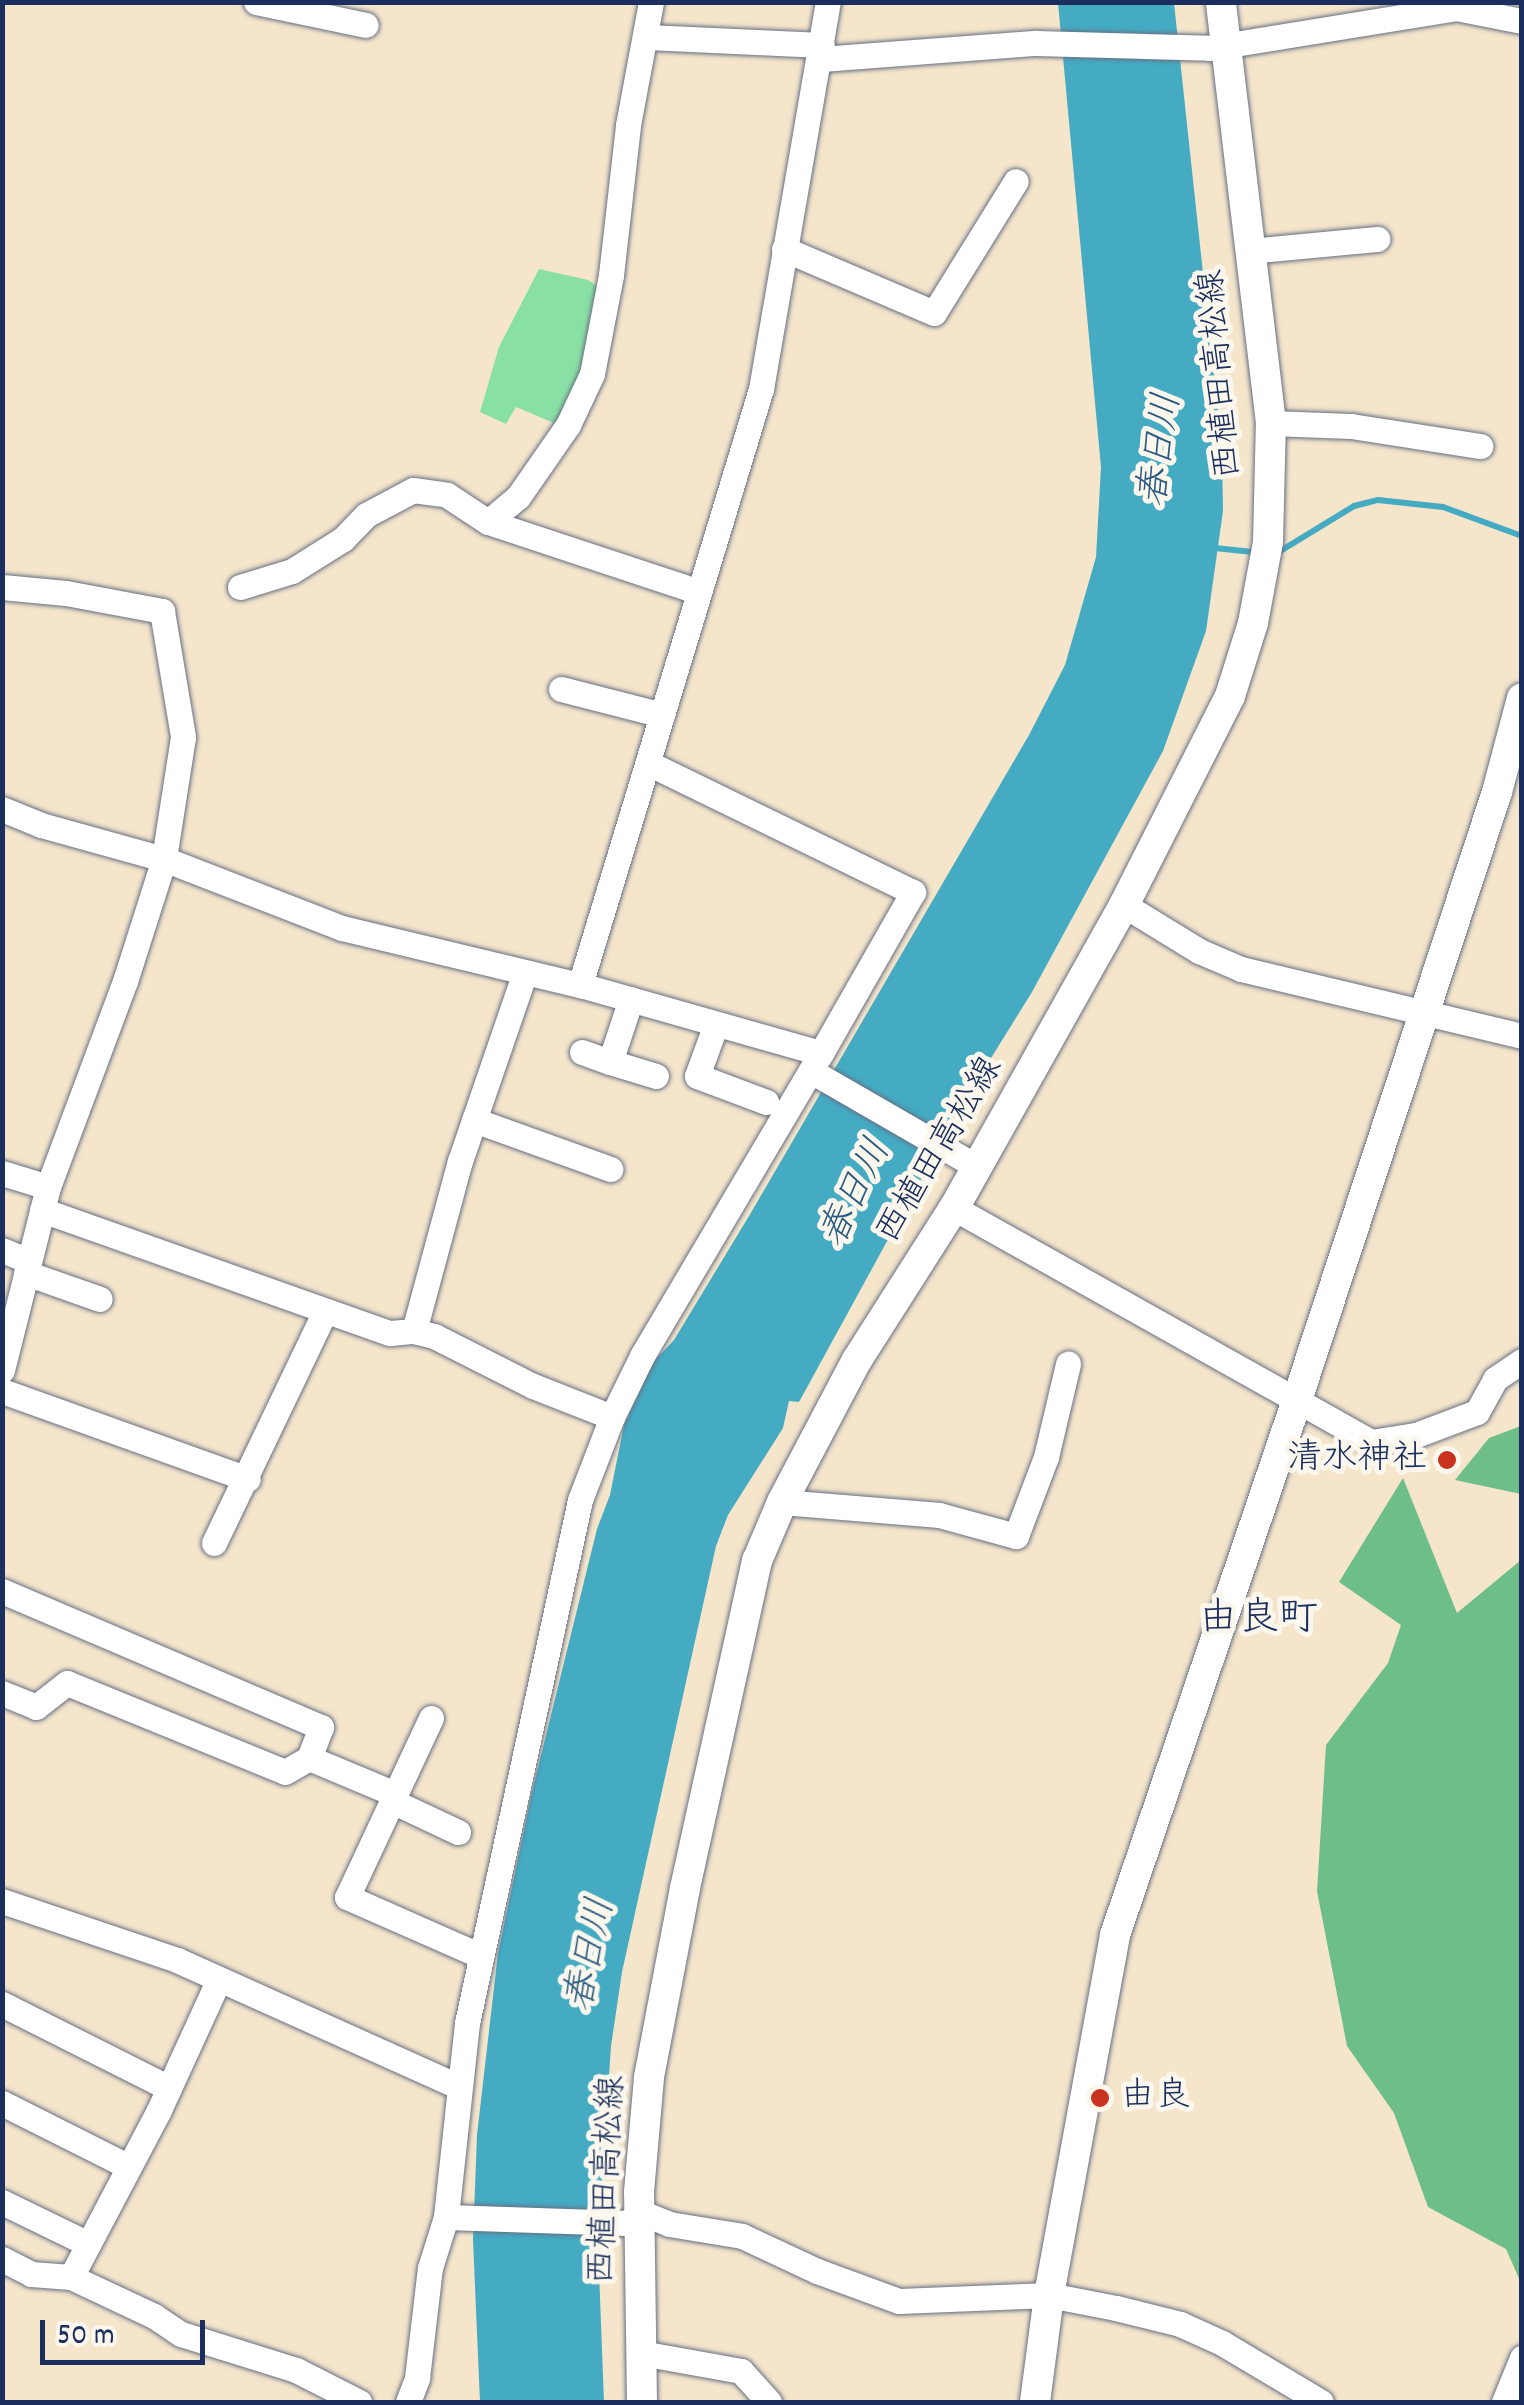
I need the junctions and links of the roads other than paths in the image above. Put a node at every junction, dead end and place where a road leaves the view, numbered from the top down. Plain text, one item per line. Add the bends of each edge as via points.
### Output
1 (256, 2) edge
2 (651, 2) edge
3 (828, 2) edge
4 (1221, 2) edge
5 (1512, 14) edge
6 (366, 25) dead end
7 (646, 37) junction
8 (1218, 47) junction
9 (822, 52) junction
10 (1016, 181) dead end
11 (1377, 239) dead end
12 (784, 249) junction
13 (1249, 250) junction
14 (1271, 424) junction
15 (1480, 446) dead end
16 (488, 522) junction
17 (2, 586) edge
18 (240, 587) dead end
19 (697, 590) junction
20 (561, 689) dead end
21 (1522, 698) edge
22 (662, 715) junction
23 (648, 763) junction
24 (2, 809) edge
25 (164, 859) junction
26 (1124, 905) junction
27 (524, 974) junction
28 (580, 985) junction
29 (631, 1000) junction
30 (1424, 1014) junction
31 (716, 1024) junction
32 (1522, 1036) edge
33 (582, 1052) dead end
34 (610, 1062) junction
35 (816, 1062) junction
36 (656, 1076) dead end
37 (766, 1102) dead end
38 (474, 1120) junction
39 (977, 1167) junction
40 (610, 1169) dead end
41 (2, 1173) edge
42 (45, 1199) junction
43 (954, 1208) junction
44 (2, 1250) edge
45 (28, 1267) junction
46 (100, 1299) dead end
47 (325, 1312) junction
48 (414, 1330) junction
49 (1522, 1361) edge
50 (1068, 1364) dead end
51 (3, 1368) edge
52 (2, 1392) edge
53 (1296, 1403) junction
54 (612, 1417) junction
55 (248, 1479) junction
56 (782, 1502) junction
57 (214, 1543) dead end
58 (2, 1591) edge
59 (2, 1693) edge
60 (430, 1718) dead end
61 (309, 1758) junction
62 (393, 1798) junction
63 (458, 1832) dead end
64 (5, 1910) edge
65 (481, 1956) junction
66 (219, 1979) junction
67 (2, 2004) edge
68 (459, 2087) junction
69 (169, 2088) junction
70 (2, 2102) edge
71 (127, 2166) junction
72 (2, 2202) edge
73 (640, 2212) junction
74 (454, 2218) junction
75 (88, 2244) junction
76 (2, 2259) edge
77 (72, 2277) junction
78 (1049, 2295) junction
79 (641, 2353) junction
80 (1522, 2358) edge
81 (413, 2390) edge
82 (359, 2402) edge
83 (431, 2402) edge
84 (642, 2402) edge
85 (769, 2402) edge
86 (1035, 2402) edge
87 (1320, 2402) edge
88 (1504, 2402) edge

1 - 6 street
2 - 7 street
3 - 9 street
4 - 8 main road, 西植田高松線
5 - 8 street via 1456,8
7 - 9 street
7 - 16 street via 592,374 568,425 528,482
8 - 9 street via 1036,44
8 - 13 main road, 西植田高松線
9 - 12 street
10 - 12 street via 934,313
11 - 13 street
12 - 19 street via 760,390
13 - 14 main road, 西植田高松線
14 - 15 street via 1350,426
14 - 26 main road, 西植田高松線 via 1268,542 1247,641 1230,696
16 - 18 street via 447,495 414,490 366,515 343,539 292,571
16 - 19 street
17 - 25 street via 162,612 183,737
19 - 22 street
20 - 22 street
21 - 30 main road
22 - 23 street
23 - 28 street
23 - 35 street via 913,892
24 - 25 street
25 - 27 street via 342,928
25 - 42 street
26 - 30 street via 1241,969
26 - 39 main road, 西植田高松線
27 - 28 street
27 - 38 street
28 - 29 street
29 - 31 street
29 - 34 street
30 - 32 street
30 - 53 main road
31 - 35 street
31 - 37 street via 697,1076
33 - 34 street
34 - 36 street
35 - 39 street
35 - 54 street via 642,1354
38 - 40 street
38 - 48 street
39 - 43 main road, 西植田高松線
41 - 42 street
42 - 45 street
42 - 47 street
43 - 53 street
43 - 56 main road, 西植田高松線 via 857,1360
44 - 45 street
45 - 46 street
45 - 51 street
47 - 48 street via 390,1333
47 - 55 street
48 - 54 street
49 - 53 street via 1495,1379 1477,1412 1416,1435 1371,1442
50 - 56 street via 1046,1457 1016,1536 940,1515
52 - 55 street
53 - 78 main road via 1115,1935
54 - 65 street via 565,1555
55 - 57 street
56 - 73 main road, 西植田高松線 via 757,1562 685,1888 649,2077
58 - 61 street via 321,1727
59 - 61 street via 36,1707 67,1683 285,1772
60 - 62 street
61 - 62 street
62 - 63 street
62 - 65 street via 346,1898
64 - 66 street via 177,1960
65 - 68 street
66 - 68 street
66 - 69 street
67 - 69 street
68 - 74 street
69 - 71 street
70 - 71 street
71 - 75 street
72 - 75 street
73 - 74 street via 627,2222
73 - 78 street via 669,2224 742,2236 899,2300
73 - 79 main road, 西植田高松線
74 - 81 street via 430,2268
75 - 77 street
76 - 77 street via 32,2274
77 - 82 street via 181,2334 296,2370
78 - 86 main road
78 - 87 street via 1180,2324
79 - 84 main road, 西植田高松線
79 - 85 street via 741,2371
80 - 88 street
81 - 83 street

